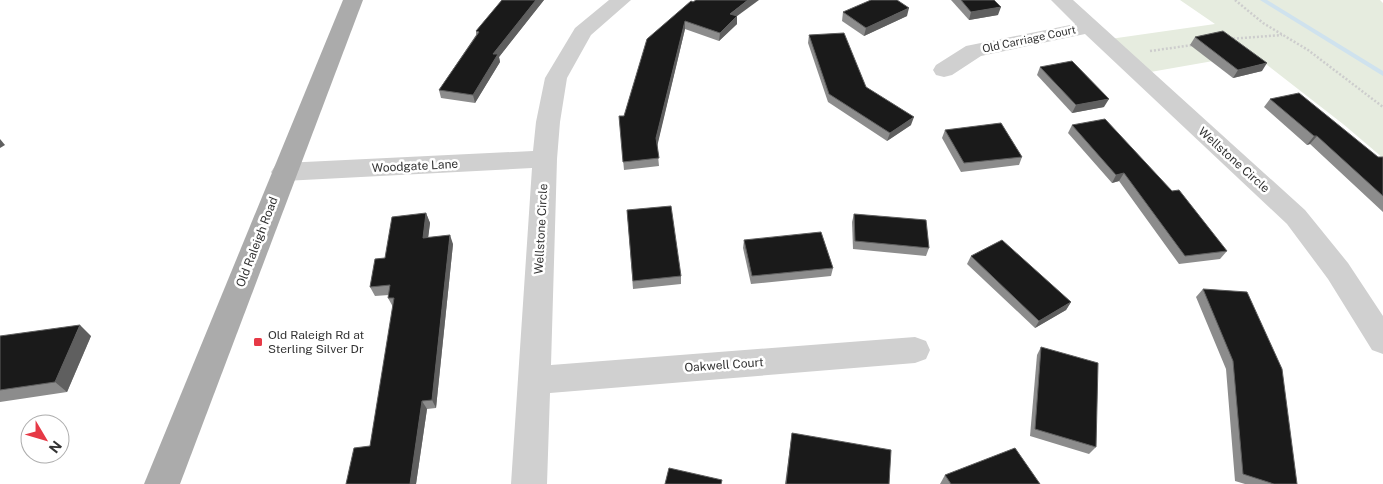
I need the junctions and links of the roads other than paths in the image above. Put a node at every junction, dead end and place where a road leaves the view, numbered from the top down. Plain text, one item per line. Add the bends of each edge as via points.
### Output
1 (353, 0) edge
2 (621, 0) edge
3 (1062, 0) edge
4 (1089, 27) junction
5 (944, 70) dead end
6 (545, 159) junction
7 (284, 172) junction
8 (1383, 340) edge
9 (915, 350) dead end
10 (534, 380) junction
11 (162, 484) edge
12 (529, 484) edge

1 - 7 main road, Old Raleigh Road
2 - 6 street, Wellstone Circle via 582,32 556,78
3 - 4 street, Wellstone Circle
4 - 5 street, Old Carriage Court via 974,51
4 - 8 street, Wellstone Circle via 1296,217 1338,271
6 - 7 street, Woodgate Lane
6 - 10 street, Wellstone Circle
7 - 11 main road, Old Raleigh Road
9 - 10 street, Oakwell Court
10 - 12 street, Wellstone Circle

